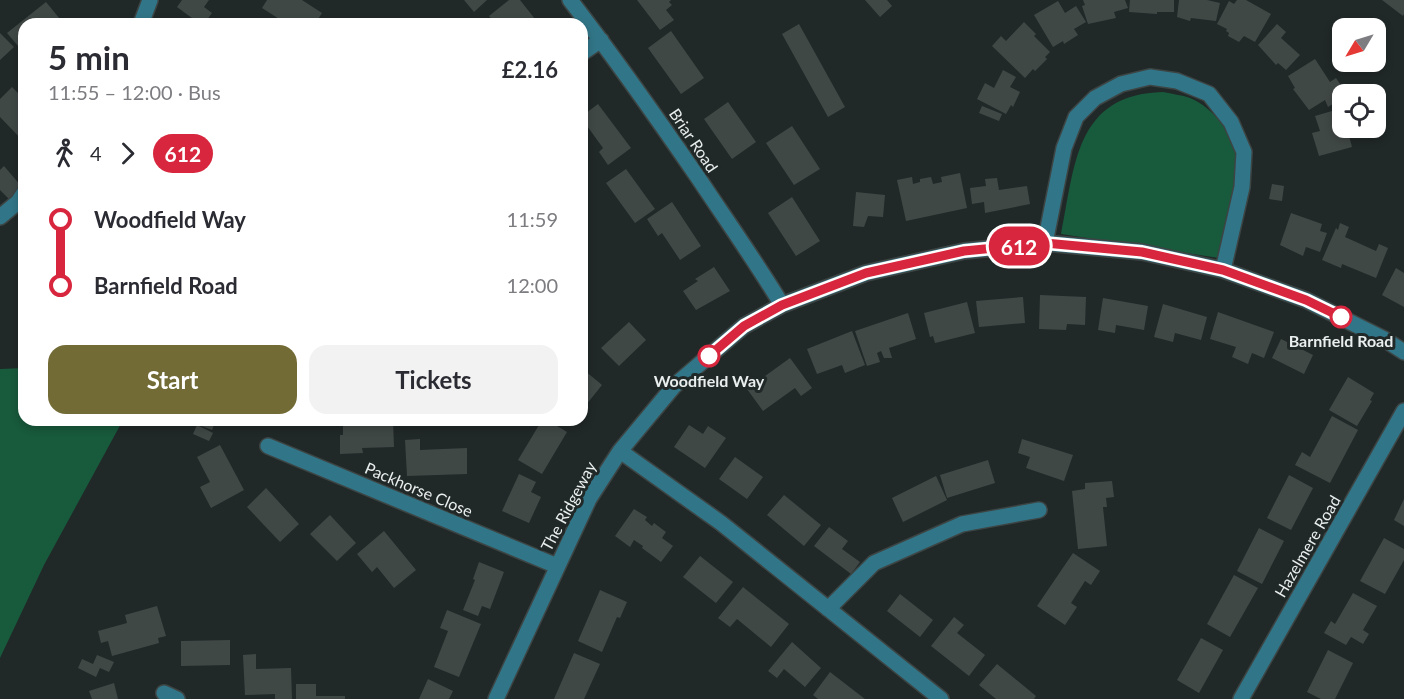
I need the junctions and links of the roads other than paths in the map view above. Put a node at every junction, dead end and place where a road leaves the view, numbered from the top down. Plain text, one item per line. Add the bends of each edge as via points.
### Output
1 (150, 0) edge
2 (570, 0) edge
3 (143, 18) edge
4 (584, 18) edge
5 (588, 23) edge
6 (601, 39) junction
7 (588, 49) edge
8 (18, 202) edge
9 (0, 217) edge
10 (1045, 243) junction
11 (1223, 270) junction
12 (782, 305) junction
13 (1404, 352) edge
14 (1404, 411) edge
15 (268, 446) dead end
16 (620, 451) junction
17 (1038, 510) dead end
18 (557, 566) junction
19 (828, 609) junction
20 (496, 699) edge
21 (941, 699) edge
22 (1241, 699) edge

1 - 3 street
2 - 4 street, Briar Road
5 - 6 street, Briar Road
6 - 7 street
6 - 12 street, Briar Road
8 - 9 street
10 - 11 street, The Ridgeway via 1142,252
10 - 11 street via 1064,148 1076,117 1095,98 1121,84 1150,77 1176,81 1209,94 1231,122 1244,152 1242,187
10 - 12 street, The Ridgeway via 964,251 866,273
11 - 13 street, The Ridgeway via 1306,300
12 - 16 street, The Ridgeway via 744,326 674,386
14 - 22 street, Hazelmere Road
15 - 18 street, Packhorse Close
16 - 18 street, The Ridgeway via 589,499
16 - 19 street via 721,523
17 - 19 street via 962,525 874,563
18 - 20 street, The Ridgeway
19 - 21 street

